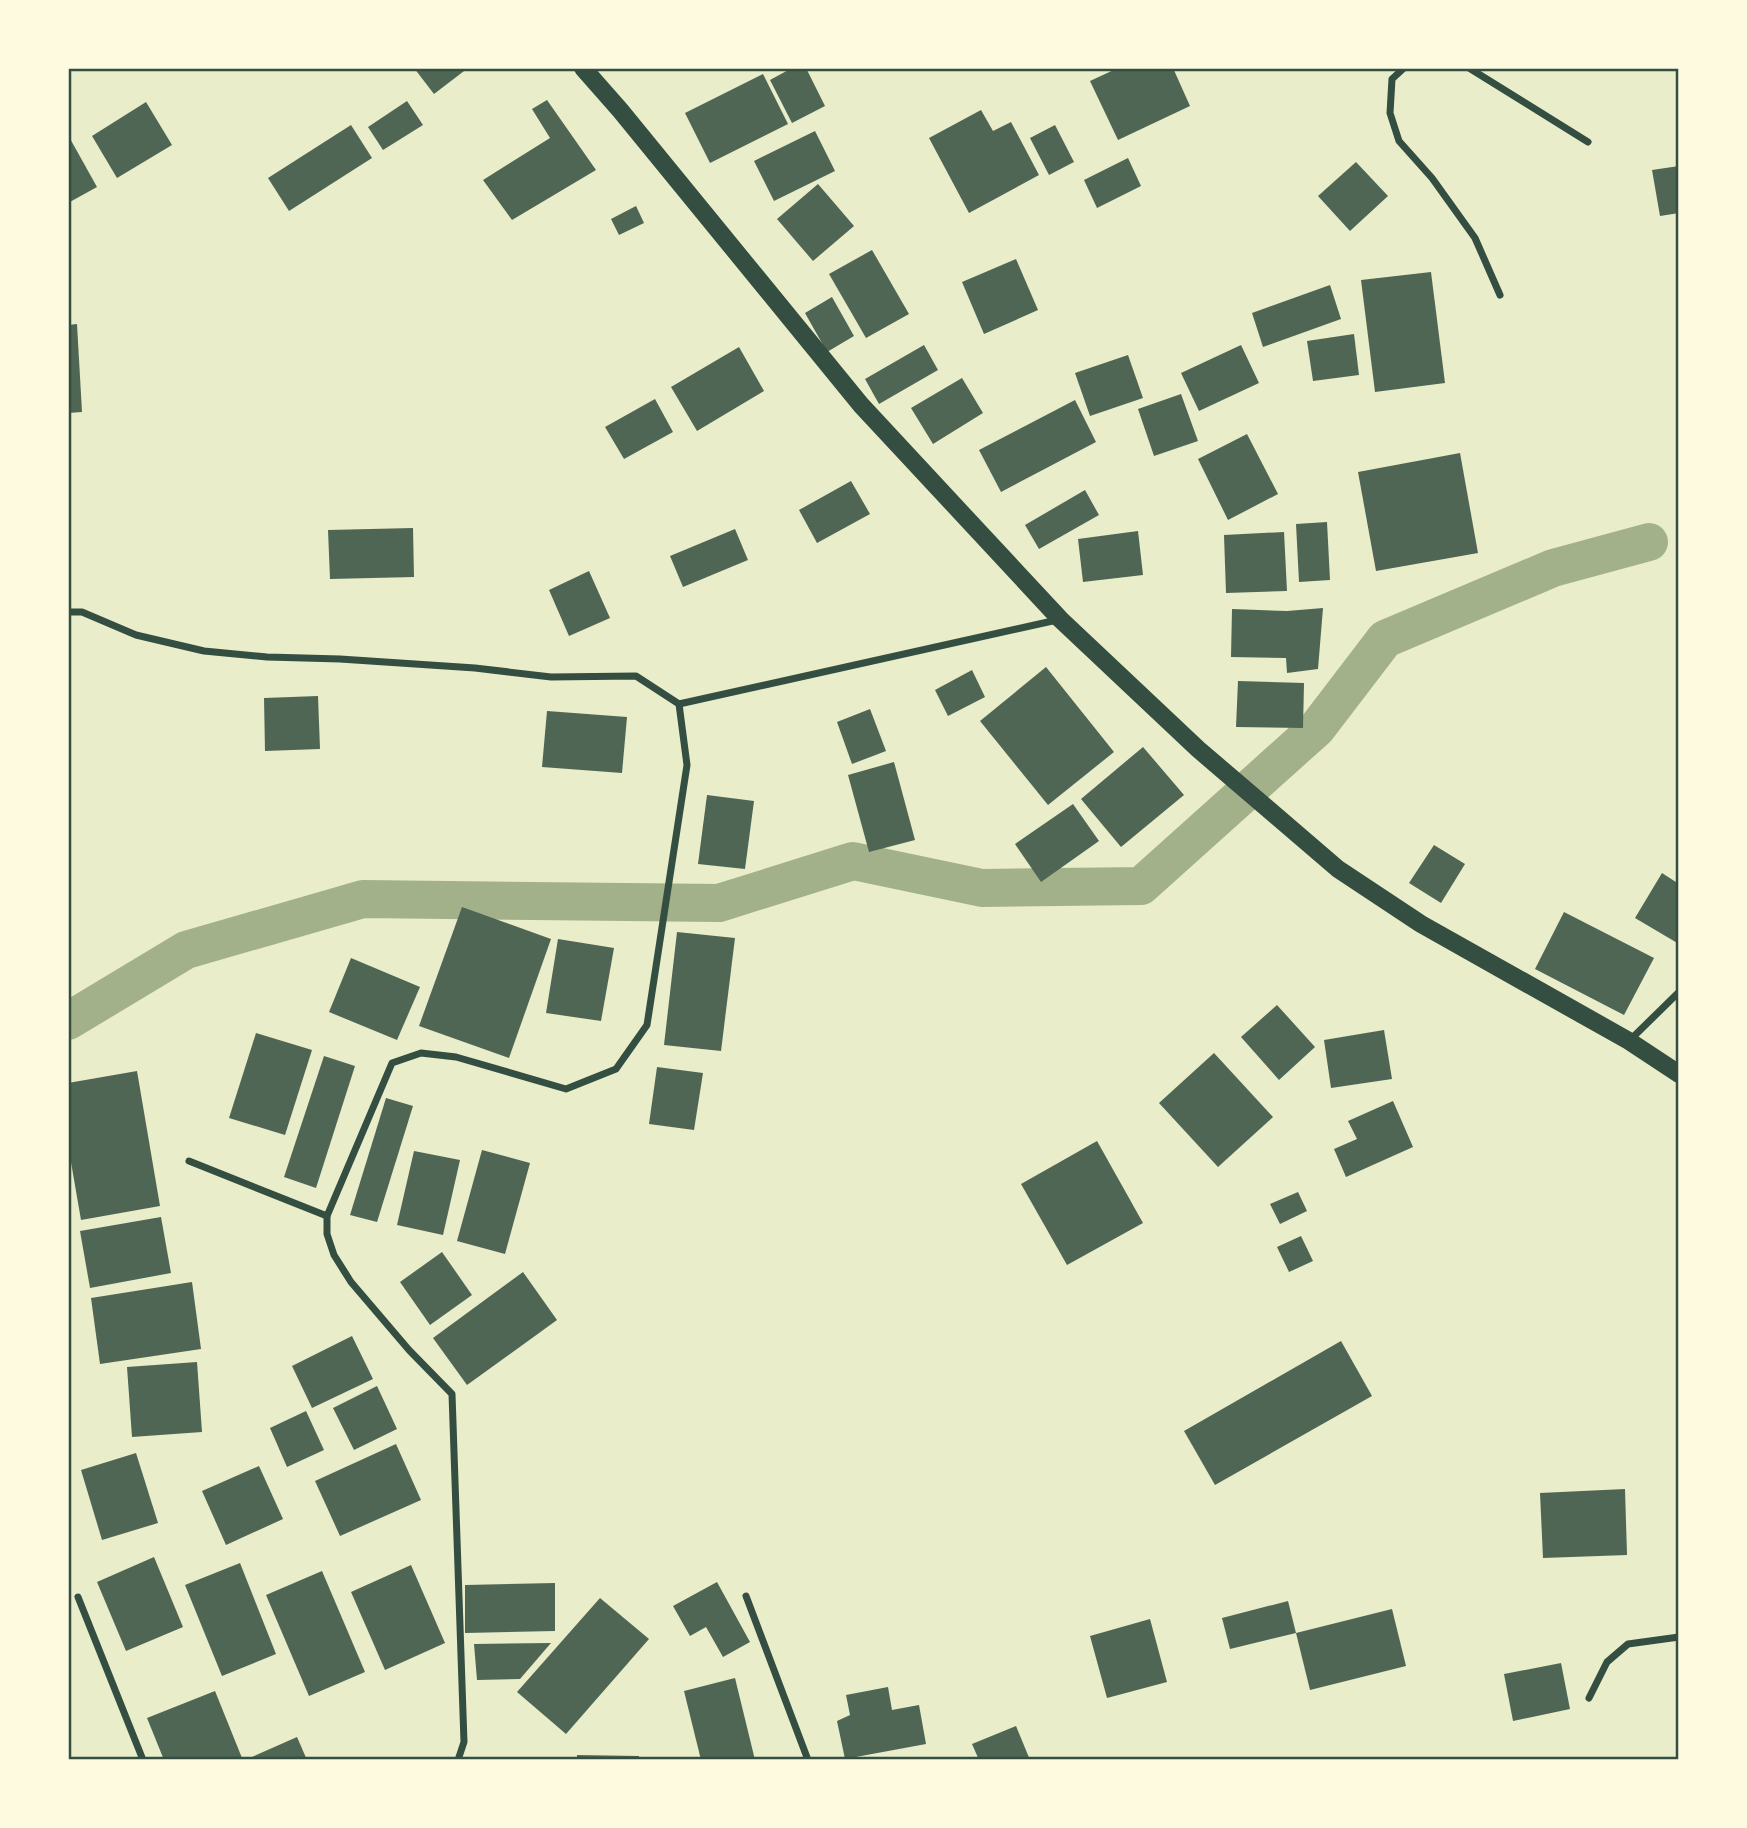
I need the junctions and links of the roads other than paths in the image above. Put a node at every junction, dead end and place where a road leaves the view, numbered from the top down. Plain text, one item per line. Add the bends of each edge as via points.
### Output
1 (583, 68) edge
2 (1404, 68) edge
3 (1469, 68) edge
4 (1588, 142) dead end
5 (1500, 295) dead end
6 (68, 612) edge
7 (1060, 620) junction
8 (680, 704) junction
9 (1679, 992) edge
10 (1629, 1041) junction
11 (1679, 1074) edge
12 (189, 1161) dead end
13 (327, 1216) junction
14 (746, 1596) dead end
15 (78, 1597) dead end
16 (1679, 1637) edge
17 (1589, 1698) dead end
18 (143, 1760) edge
19 (458, 1760) edge
20 (808, 1760) edge

1 - 7 main road via 861,405
2 - 5 street via 1392,79 1391,90 1390,113 1399,141 1475,238
3 - 4 street
6 - 8 street via 82,612 136,635 204,651 551,677 636,676
7 - 8 street
7 - 10 main road via 1198,749 1338,869 1420,924
8 - 13 street via 687,765 647,1025 616,1069 566,1090 456,1057 421,1054 392,1063
9 - 10 street
10 - 11 main road
12 - 13 street
13 - 19 street via 334,1255 351,1282 452,1394 464,1742
14 - 20 street
15 - 18 street
16 - 17 street via 1628,1644 1607,1662

